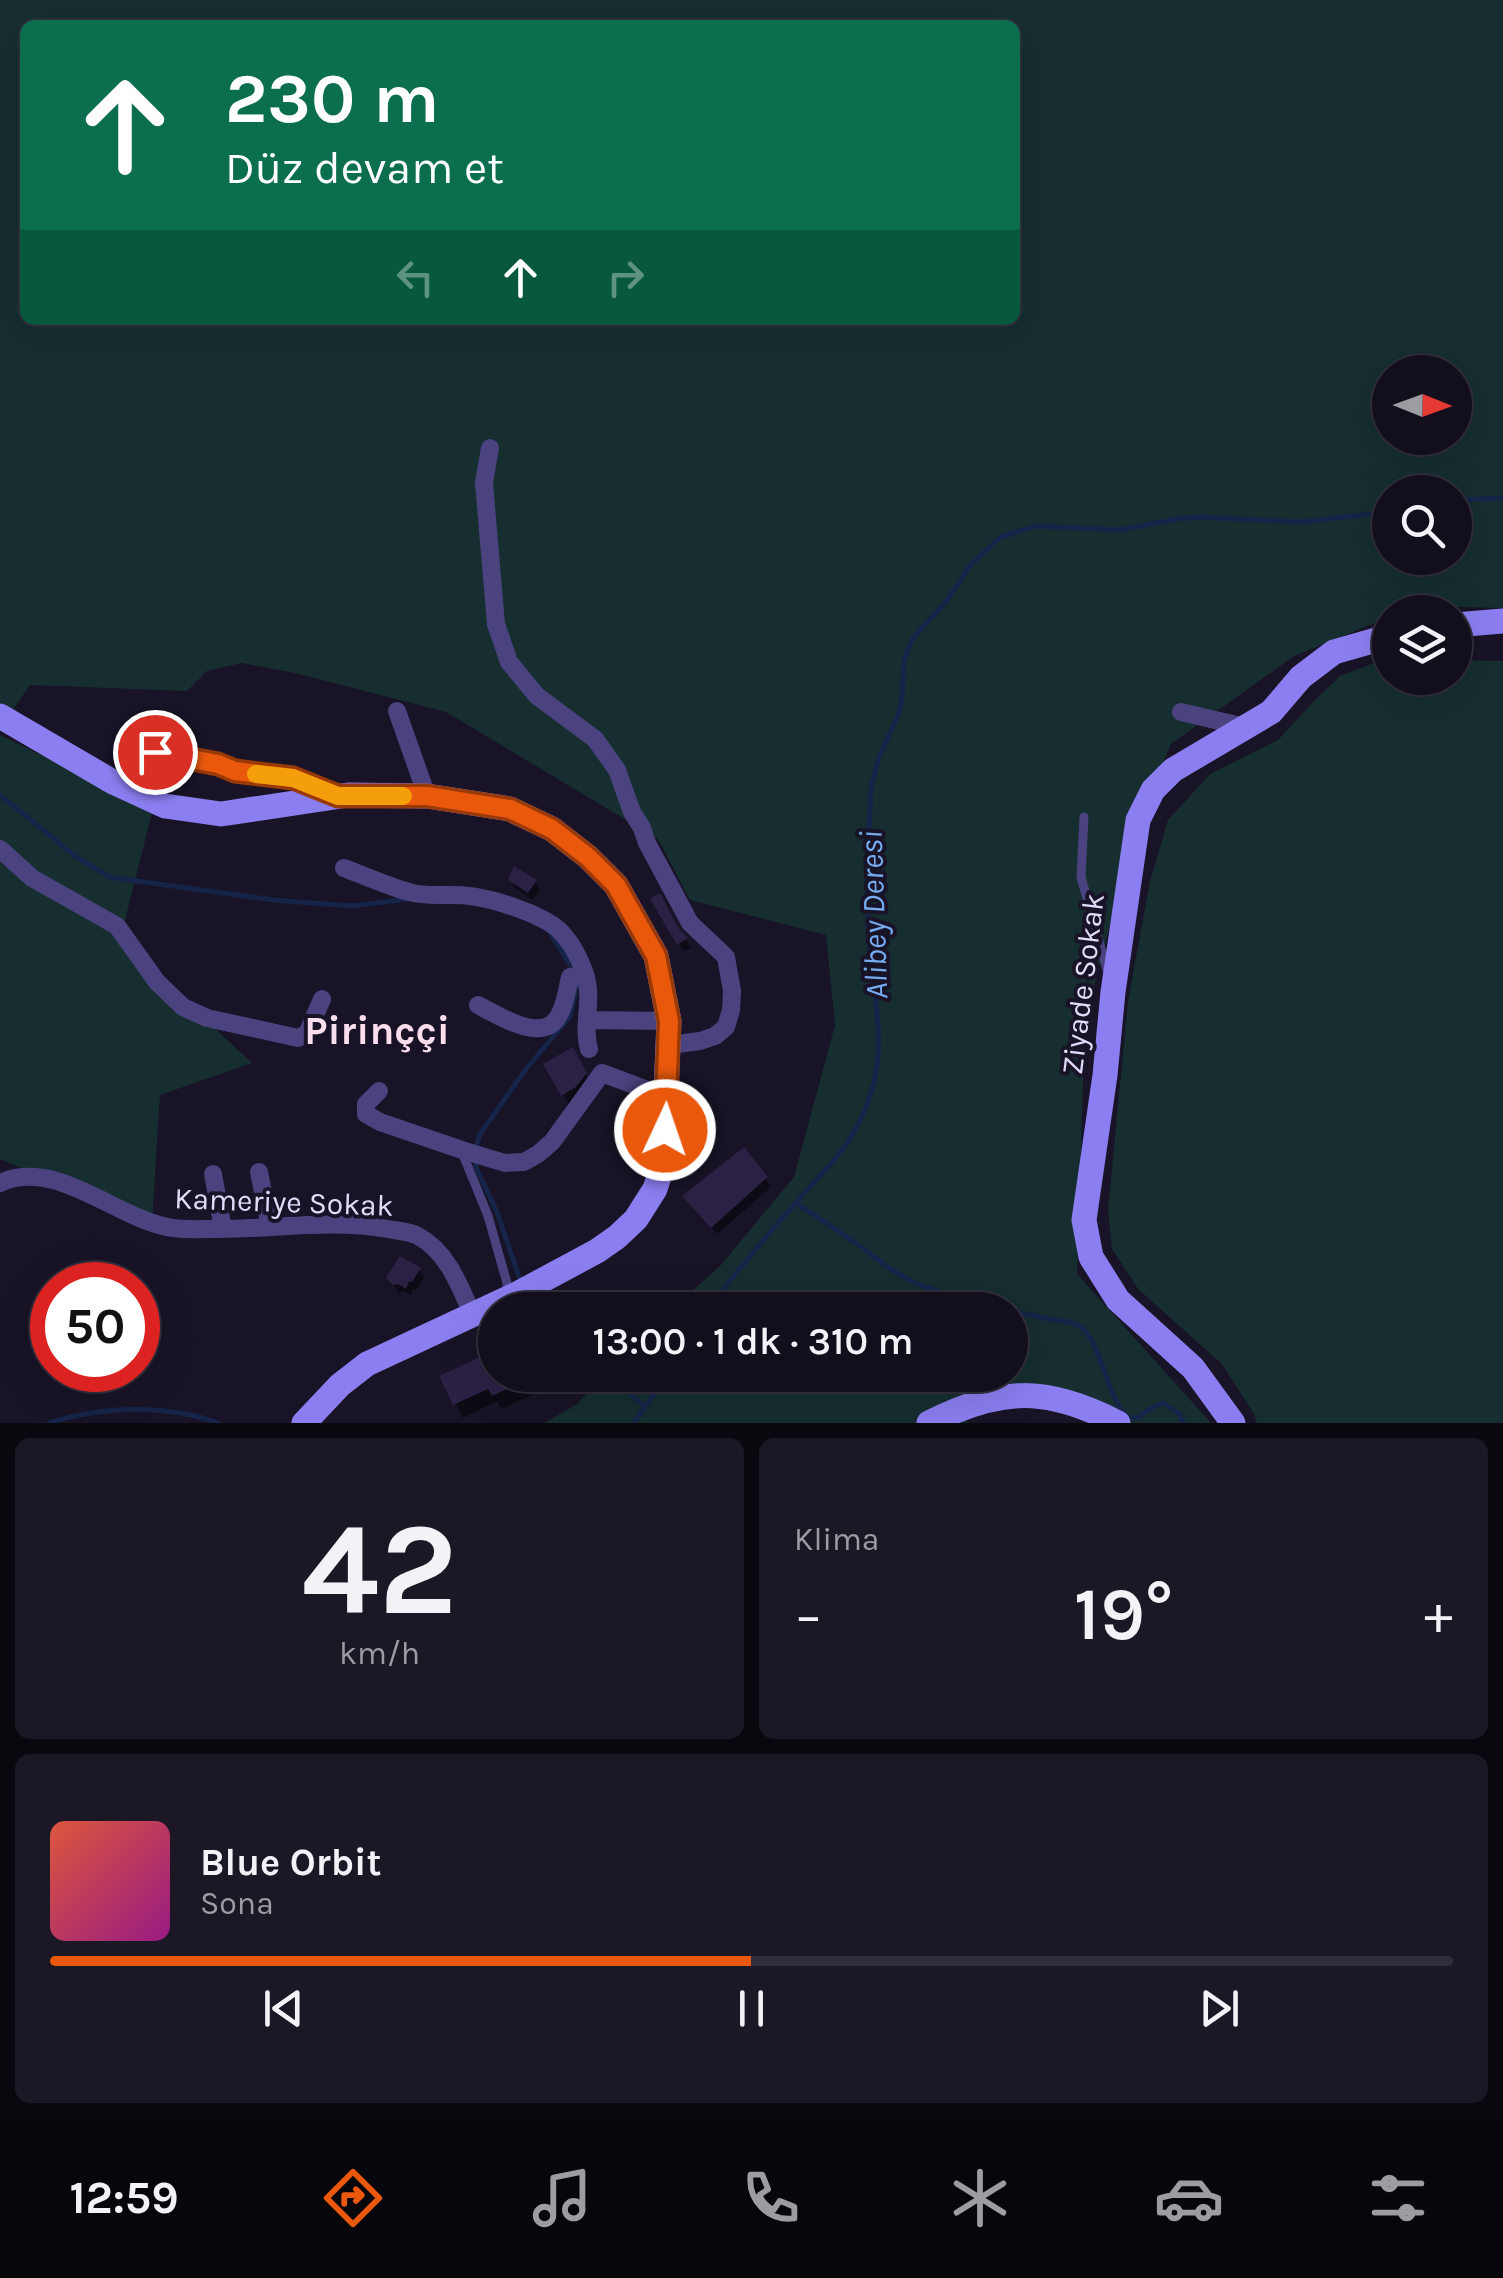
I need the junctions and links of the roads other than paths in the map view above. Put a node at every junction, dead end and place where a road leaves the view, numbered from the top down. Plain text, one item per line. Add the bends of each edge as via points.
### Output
1 (490, 448) dead end
2 (1503, 621) edge
3 (1472, 624) edge
4 (1372, 641) edge
5 (397, 711) dead end
6 (1181, 712) dead end
7 (0, 716) edge
8 (1244, 728) junction
9 (155, 752) dead end
10 (338, 796) junction
11 (427, 796) junction
12 (1084, 816) dead end
13 (0, 849) edge
14 (344, 868) dead end
15 (586, 978) junction
16 (1113, 992) junction
17 (322, 999) dead end
18 (478, 1005) dead end
19 (588, 1020) junction
20 (669, 1033) junction
21 (595, 1060) junction
22 (379, 1092) dead end
23 (666, 1097) junction
24 (465, 1152) junction
25 (259, 1172) dead end
26 (213, 1174) dead end
27 (0, 1184) edge
28 (270, 1228) junction
29 (223, 1229) junction
30 (484, 1292) edge
31 (505, 1292) edge
32 (523, 1292) edge
33 (478, 1315) edge
34 (1080, 1413) edge
35 (304, 1423) edge
36 (929, 1423) edge
37 (1118, 1423) edge
38 (1233, 1423) edge

1 - 20 street via 484,483 496,624 510,662 536,696 594,739 617,770 646,844 690,923 726,957 732,991 726,1026 700,1042
2 - 3 main road
4 - 8 main road, Ziyade Sokak via 1334,652 1271,712
5 - 11 street
6 - 8 street
7 - 10 main road via 166,806 221,814
8 - 16 main road, Ziyade Sokak via 1173,770 1138,820
9 - 10 street via 293,778
10 - 11 main road
11 - 20 main road via 510,809 588,857 616,885 656,956
12 - 16 lane via 1081,877
13 - 17 street via 32,878 117,926 156,982 183,1007 298,1038 307,1034
14 - 15 street via 410,892 470,896 545,921 561,932
15 - 18 street via 570,977 560,1014 542,1028 510,1023
15 - 19 street
16 - 38 main road, Ziyade Sokak via 1084,1220 1091,1257 1118,1300 1192,1368
19 - 20 street
19 - 21 street
20 - 23 main road
21 - 23 street
21 - 24 street via 552,1142 538,1154 505,1163
22 - 24 street via 366,1104 366,1114
23 - 32 main road via 664,1164 636,1219
24 - 31 lane
25 - 28 street
26 - 29 street
27 - 29 street, Kameriye Sokak via 40,1178 148,1223
28 - 29 street, Kameriye Sokak
28 - 30 street, Kameriye Sokak via 354,1226 416,1234
33 - 35 main road via 367,1364
34 - 36 main road via 1037,1396 992,1397
34 - 37 main road

